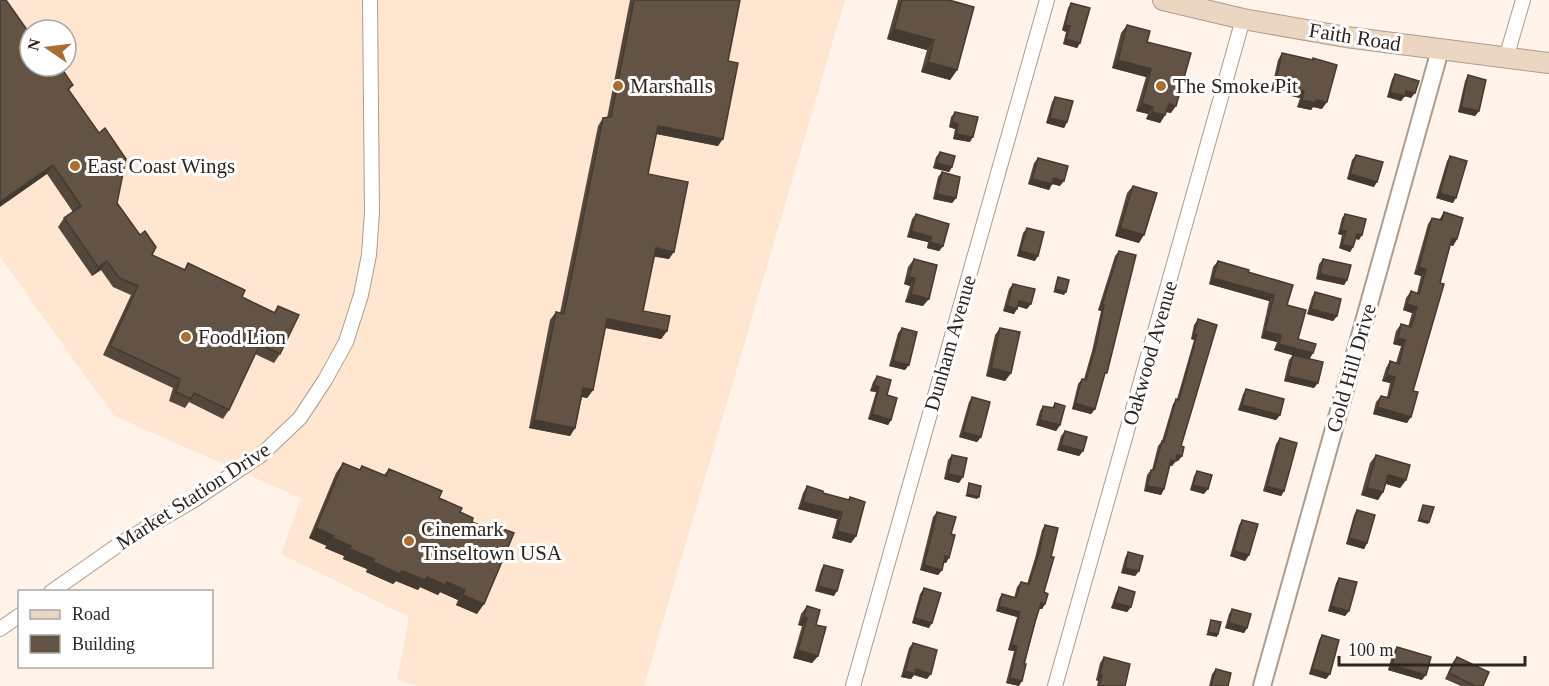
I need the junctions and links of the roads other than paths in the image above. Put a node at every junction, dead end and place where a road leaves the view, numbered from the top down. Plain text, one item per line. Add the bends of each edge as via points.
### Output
1 (370, 0) edge
2 (1047, 0) edge
3 (1163, 0) edge
4 (1523, 0) edge
5 (1243, 19) junction
6 (1440, 50) junction
7 (1506, 58) junction
8 (1549, 63) edge
9 (52, 590) edge
10 (18, 616) edge
11 (0, 628) edge
12 (853, 686) edge
13 (1055, 686) edge
14 (1262, 686) edge

1 - 9 street, Market Station Drive via 369,255 346,342 300,418 261,455
2 - 12 street, Dunham Avenue
3 - 5 main road, Faith Road
4 - 7 street
5 - 6 main road, Faith Road
5 - 13 street, Oakwood Avenue
6 - 7 main road, Faith Road
6 - 14 street, Gold Hill Drive
7 - 8 main road, Faith Road
10 - 11 street

